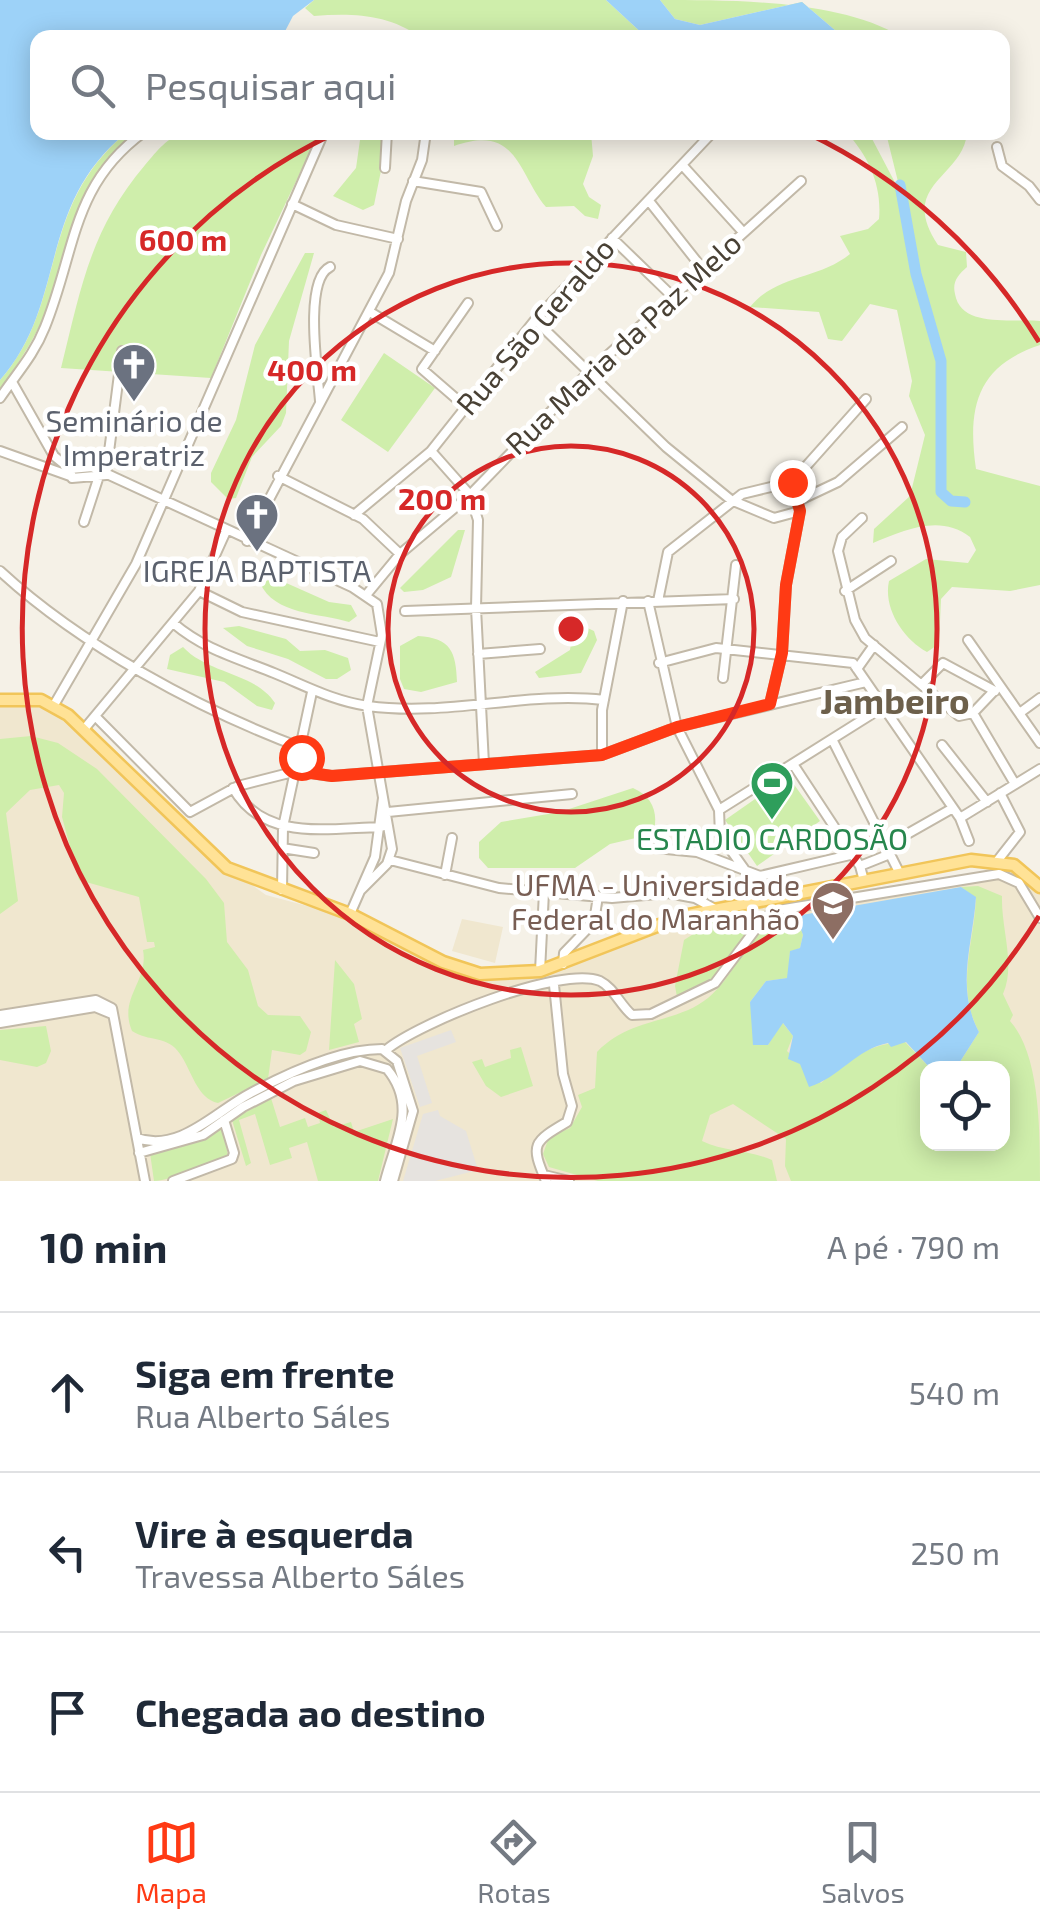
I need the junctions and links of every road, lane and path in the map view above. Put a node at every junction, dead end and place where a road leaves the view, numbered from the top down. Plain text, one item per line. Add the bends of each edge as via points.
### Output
1 (135, 140) edge
2 (320, 140) edge
3 (387, 140) edge
4 (425, 140) edge
5 (706, 140) edge
6 (997, 147) dead end
7 (684, 167) junction
8 (385, 168) dead end
9 (413, 181) junction
10 (801, 181) dead end
11 (1040, 200) edge
12 (649, 201) junction
13 (292, 204) junction
14 (497, 226) dead end
15 (742, 231) junction
16 (612, 238) junction
17 (398, 239) junction
18 (330, 267) dead end
19 (702, 268) junction
20 (671, 296) junction
21 (468, 304) dead end
22 (370, 312) junction
23 (536, 320) junction
24 (122, 350) dead end
25 (434, 351) junction
26 (587, 374) junction
27 (12, 382) junction
28 (0, 398) edge
29 (866, 400) dead end
30 (320, 401) junction
31 (467, 408) junction
32 (902, 427) dead end
33 (431, 450) junction
34 (0, 451) edge
35 (70, 472) junction
36 (102, 476) junction
37 (278, 476) junction
38 (792, 482) junction
39 (470, 494) junction
40 (731, 500) junction
41 (800, 500) junction
42 (161, 502) junction
43 (800, 511) junction
44 (354, 514) junction
45 (862, 518) dead end
46 (84, 522) dead end
47 (226, 532) junction
48 (246, 540) junction
49 (400, 554) junction
50 (892, 561) dead end
51 (736, 565) dead end
52 (0, 570) edge
53 (844, 590) junction
54 (200, 591) junction
55 (367, 594) junction
56 (734, 598) junction
57 (622, 601) junction
58 (653, 601) junction
59 (476, 608) junction
60 (405, 611) dead end
61 (173, 623) junction
62 (92, 638) junction
63 (968, 640) dead end
64 (380, 642) junction
65 (874, 644) junction
66 (727, 648) junction
67 (540, 650) dead end
68 (782, 653) junction
69 (478, 654) junction
70 (660, 663) junction
71 (857, 669) junction
72 (137, 670) junction
73 (723, 678) dead end
74 (866, 682) junction
75 (922, 684) junction
76 (1001, 685) junction
77 (312, 692) junction
78 (994, 692) junction
79 (1040, 698) edge
80 (0, 700) edge
81 (604, 700) junction
82 (770, 704) junction
83 (54, 705) junction
84 (368, 706) junction
85 (883, 706) junction
86 (480, 707) junction
87 (1021, 712) junction
88 (970, 714) junction
89 (96, 717) junction
90 (677, 727) junction
91 (84, 728) junction
92 (832, 739) junction
93 (1040, 743) edge
94 (942, 745) dead end
95 (302, 748) junction
96 (602, 755) junction
97 (484, 764) junction
98 (792, 764) junction
99 (1040, 769) edge
100 (297, 771) junction
101 (382, 771) junction
102 (384, 784) junction
103 (1015, 784) junction
104 (233, 788) junction
105 (1000, 793) junction
106 (572, 794) dead end
107 (987, 802) junction
108 (952, 808) junction
109 (720, 810) junction
110 (388, 812) junction
111 (960, 818) junction
112 (381, 827) junction
113 (283, 828) junction
114 (452, 838) dead end
115 (969, 841) dead end
116 (282, 848) junction
117 (656, 848) dead end
118 (888, 850) junction
119 (314, 853) dead end
120 (850, 856) junction
121 (390, 860) junction
122 (998, 860) junction
123 (860, 866) junction
124 (744, 870) junction
125 (900, 874) junction
126 (445, 875) junction
127 (760, 876) junction
128 (864, 881) junction
129 (1040, 887) edge
130 (282, 890) junction
131 (361, 890) junction
132 (544, 892) junction
133 (598, 896) junction
134 (742, 903) junction
135 (715, 909) junction
136 (350, 914) junction
137 (1040, 918) edge
138 (563, 965) junction
139 (540, 971) junction
140 (554, 984) junction
141 (0, 1019) edge
142 (386, 1050) junction
143 (224, 1120) junction
144 (209, 1126) junction
145 (137, 1138) junction
146 (140, 1153) junction
147 (545, 1178) edge
148 (144, 1181) edge
149 (173, 1181) edge
150 (389, 1181) edge
151 (568, 1181) edge

1 - 27 street via 88,194 46,325
2 - 13 street
3 - 8 street
4 - 9 street
5 - 7 street, Rua São Geraldo
6 - 11 street via 1003,168
7 - 12 street, Rua São Geraldo
7 - 15 street
9 - 14 street via 478,190
9 - 17 street
10 - 15 street, Rua Maria da Paz Melo
12 - 16 street, Rua São Geraldo
12 - 19 street
13 - 17 street via 336,225
13 - 42 street
15 - 19 street, Rua Maria da Paz Melo
16 - 20 street
16 - 23 street, Rua São Geraldo
17 - 22 street
18 - 30 street via 321,276 314,326
19 - 20 street, Rua Maria da Paz Melo
20 - 26 street, Rua Maria da Paz Melo
21 - 25 street
22 - 25 street
22 - 30 street
23 - 26 street
23 - 31 street, Rua São Geraldo
24 - 36 street
25 - 31 street via 422,371
26 - 39 street, Rua Maria da Paz Melo
26 - 40 street
27 - 28 street
27 - 35 street
29 - 38 street
30 - 37 street
31 - 33 street, Rua São Geraldo
32 - 41 street via 838,482
33 - 39 street
33 - 44 street, Rua São Geraldo
34 - 35 street
35 - 36 street via 77,480
35 - 36 street via 86,465
36 - 42 street
36 - 46 street
37 - 44 street
37 - 48 street
38 - 40 street
38 - 41 street
39 - 49 street, Rua Maria da Paz Melo
39 - 59 street via 478,520
40 - 43 street via 782,520
40 - 58 street via 664,557
41 - 43 street
42 - 47 street
42 - 62 street via 136,564
43 - 68 street
44 - 49 street
45 - 53 street via 840,542
47 - 48 street
47 - 54 street
48 - 55 street
49 - 55 street, Rua Maria da Paz Melo
50 - 53 street
51 - 56 street
52 - 62 street
53 - 65 street
54 - 61 street
54 - 64 street via 242,612
55 - 64 street via 377,604
56 - 58 street
56 - 66 street
57 - 58 street
57 - 59 street
57 - 81 street
58 - 70 street
59 - 60 street
59 - 69 street
61 - 72 street
61 - 77 street via 204,648
62 - 72 street
62 - 83 street
63 - 76 street
64 - 84 street
65 - 71 street
65 - 75 street
66 - 68 street
66 - 70 street
66 - 73 street
67 - 69 street
68 - 71 street via 853,663
68 - 82 street
69 - 86 street
70 - 90 street
71 - 74 street
72 - 89 street
72 - 95 street
74 - 82 street
74 - 85 street
75 - 78 street via 943,664
75 - 88 street via 954,714
76 - 78 street
76 - 87 street
77 - 84 street
77 - 95 street
78 - 88 street
79 - 87 street
80 - 83 main road
81 - 86 street
81 - 96 street
82 - 90 street
83 - 91 main road
84 - 86 street
84 - 101 street
85 - 92 street
85 - 108 street
86 - 97 street
87 - 93 street
88 - 103 street
89 - 91 street
89 - 104 street via 188,812
90 - 96 street
90 - 109 street
91 - 130 main road via 219,863
92 - 98 street
92 - 118 street
94 - 107 street
95 - 100 street
96 - 97 street
97 - 101 street
98 - 109 street
98 - 120 street
99 - 103 street
100 - 101 street
100 - 104 street
100 - 113 street
101 - 102 street
102 - 110 street
102 - 112 street
103 - 105 street
104 - 113 street via 250,809
105 - 107 street
105 - 122 street via 1020,832
106 - 110 street
107 - 111 street
108 - 111 street
108 - 118 street
109 - 124 street via 720,835
110 - 121 street
111 - 115 street
112 - 113 street
112 - 131 street
113 - 116 street
114 - 126 street
116 - 119 street
116 - 130 street
117 - 124 street via 688,850
118 - 123 street
118 - 125 street
120 - 123 street
120 - 127 street
121 - 126 street
121 - 131 street
122 - 125 main road
122 - 129 main road
123 - 128 street
124 - 127 street
125 - 128 main road
126 - 132 street
127 - 134 street
128 - 134 main road
130 - 136 main road
131 - 136 street
132 - 133 street
132 - 139 street
133 - 135 street via 668,893
133 - 138 street via 594,922 564,953
134 - 135 main road
135 - 138 main road via 668,920
136 - 139 main road via 462,970 504,976
137 - 140 street via 1014,880 982,875 770,914 715,983 643,1017 627,1012 596,980
138 - 139 main road
140 - 142 street via 473,1003
140 - 147 street via 572,1112 539,1140 536,1160
141 - 145 street via 96,1000 109,1006
142 - 144 street via 283,1077 236,1101
142 - 150 street via 397,1061 414,1111
143 - 144 street
143 - 149 street via 232,1159
143 - 150 street via 294,1081 360,1061 380,1064 396,1082 404,1110
144 - 145 street via 157,1140
144 - 146 street
145 - 146 street
146 - 148 street
147 - 151 street

